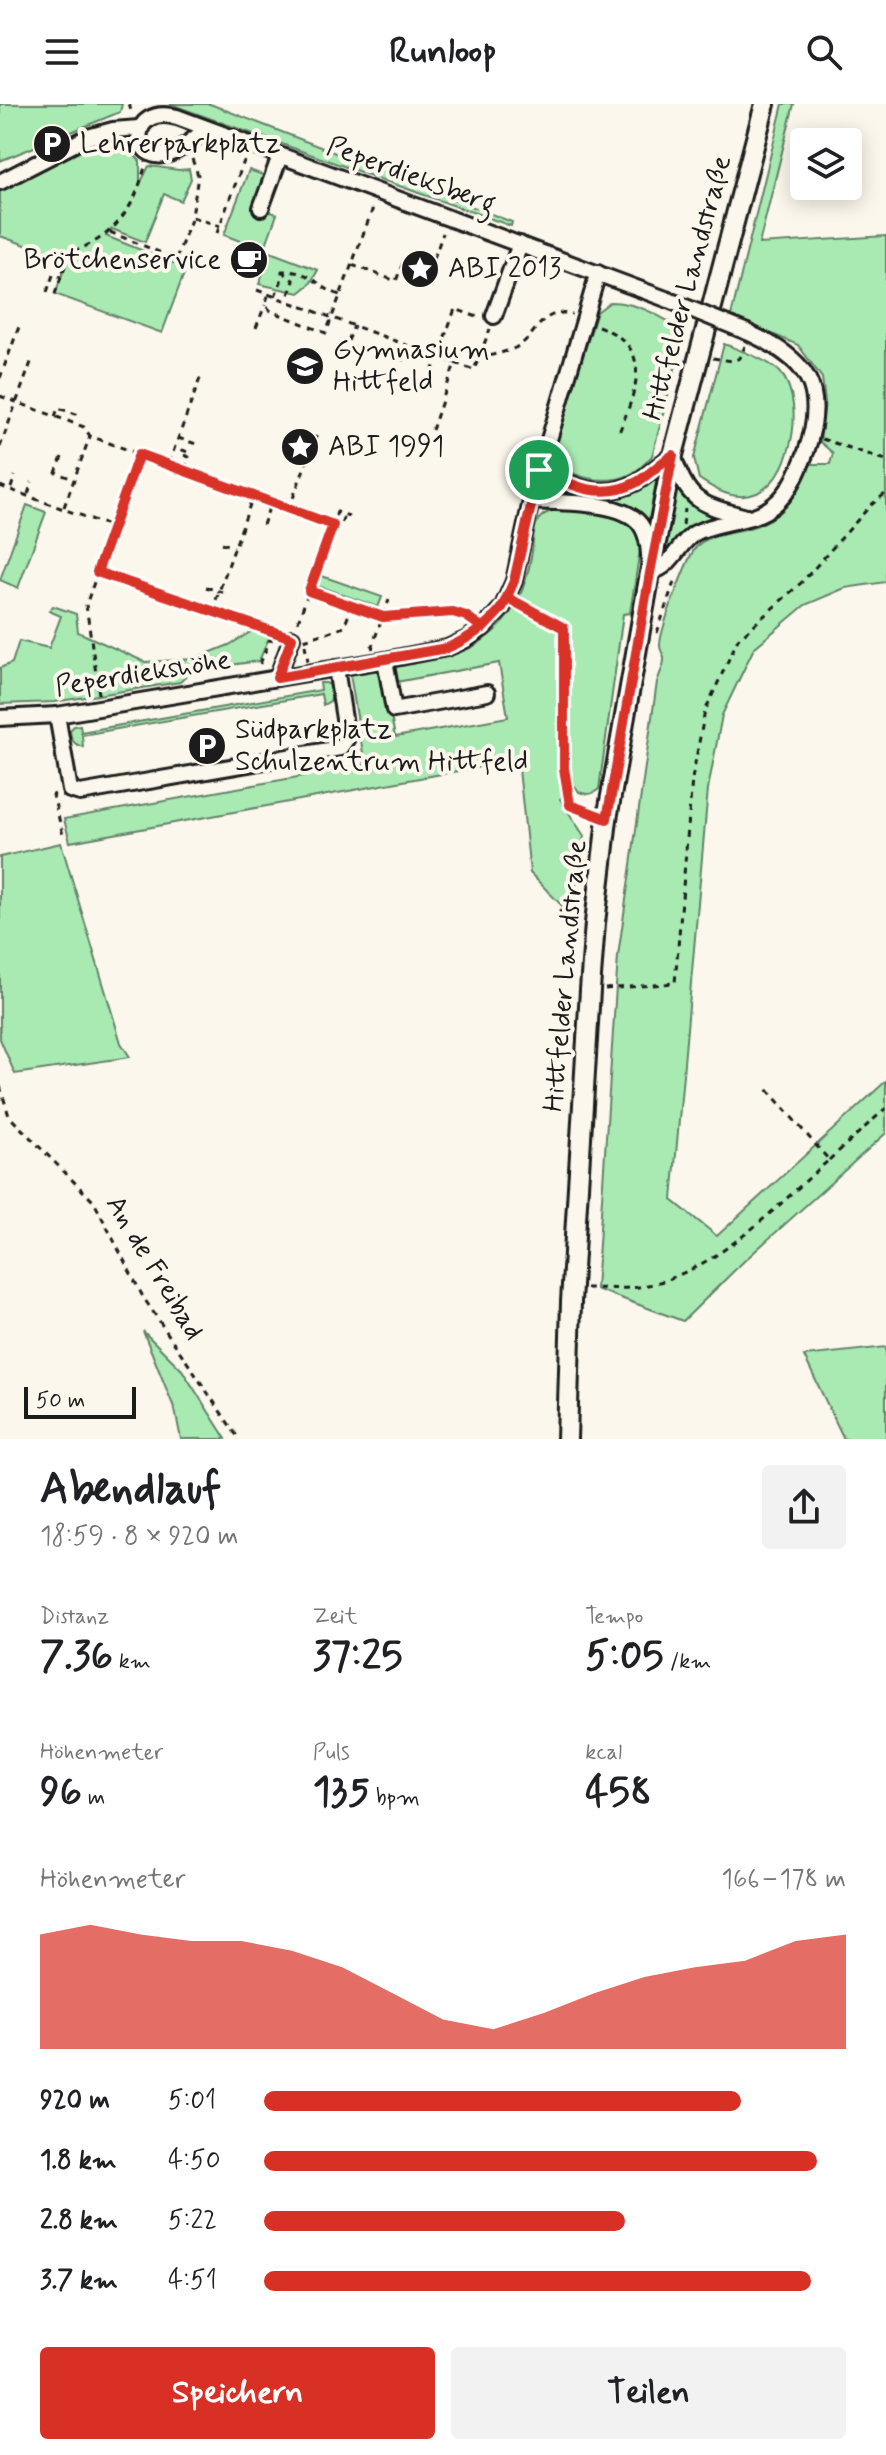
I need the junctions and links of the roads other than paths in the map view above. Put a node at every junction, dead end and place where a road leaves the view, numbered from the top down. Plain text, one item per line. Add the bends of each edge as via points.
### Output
1 (765, 104) edge
2 (139, 128) junction
3 (207, 129) junction
4 (280, 156) junction
5 (0, 182) edge
6 (261, 208) dead end
7 (520, 244) junction
8 (598, 273) junction
9 (494, 316) dead end
10 (673, 455) junction
11 (539, 470) junction
12 (531, 501) junction
13 (747, 517) junction
14 (650, 573) junction
15 (292, 638) road end
16 (385, 660) junction
17 (336, 668) junction
18 (277, 678) junction
19 (487, 693) dead end
20 (57, 715) junction
21 (0, 718) edge
22 (567, 1439) edge

1 - 10 main road, Hittfelder Landstraße
2 - 3 street, Peperdieksberg via 145,120 167,114
2 - 3 street via 145,150 157,155 180,149
2 - 5 street, Peperdieksberg via 88,137
3 - 4 street, Peperdieksberg
4 - 6 street
4 - 7 street, Peperdieksberg
7 - 8 street, Peperdieksberg
7 - 9 street
8 - 11 street, Peperdiekshöhe via 578,318
8 - 13 street, bridge via 746,339 779,347 810,383 816,402 800,468 777,503
10 - 11 street via 635,483 613,491 581,488
10 - 13 street via 691,494
10 - 14 main road, Hittfelder Landstraße
11 - 12 street, Peperdiekshöhe
12 - 14 street via 611,507 628,514 641,525 648,543
12 - 16 street, Peperdiekshöhe via 514,581 502,608 483,628 447,648
13 - 14 street via 693,535
14 - 22 main road, Hittfelder Landstraße via 598,897 570,1316
15 - 18 street
16 - 17 street, Peperdiekshöhe
16 - 19 street via 394,710
17 - 18 street, Peperdiekshöhe
17 - 20 street via 347,738 340,748 80,793 70,790
18 - 20 street, Peperdiekshöhe
20 - 21 street, Peperdiekshöhe

